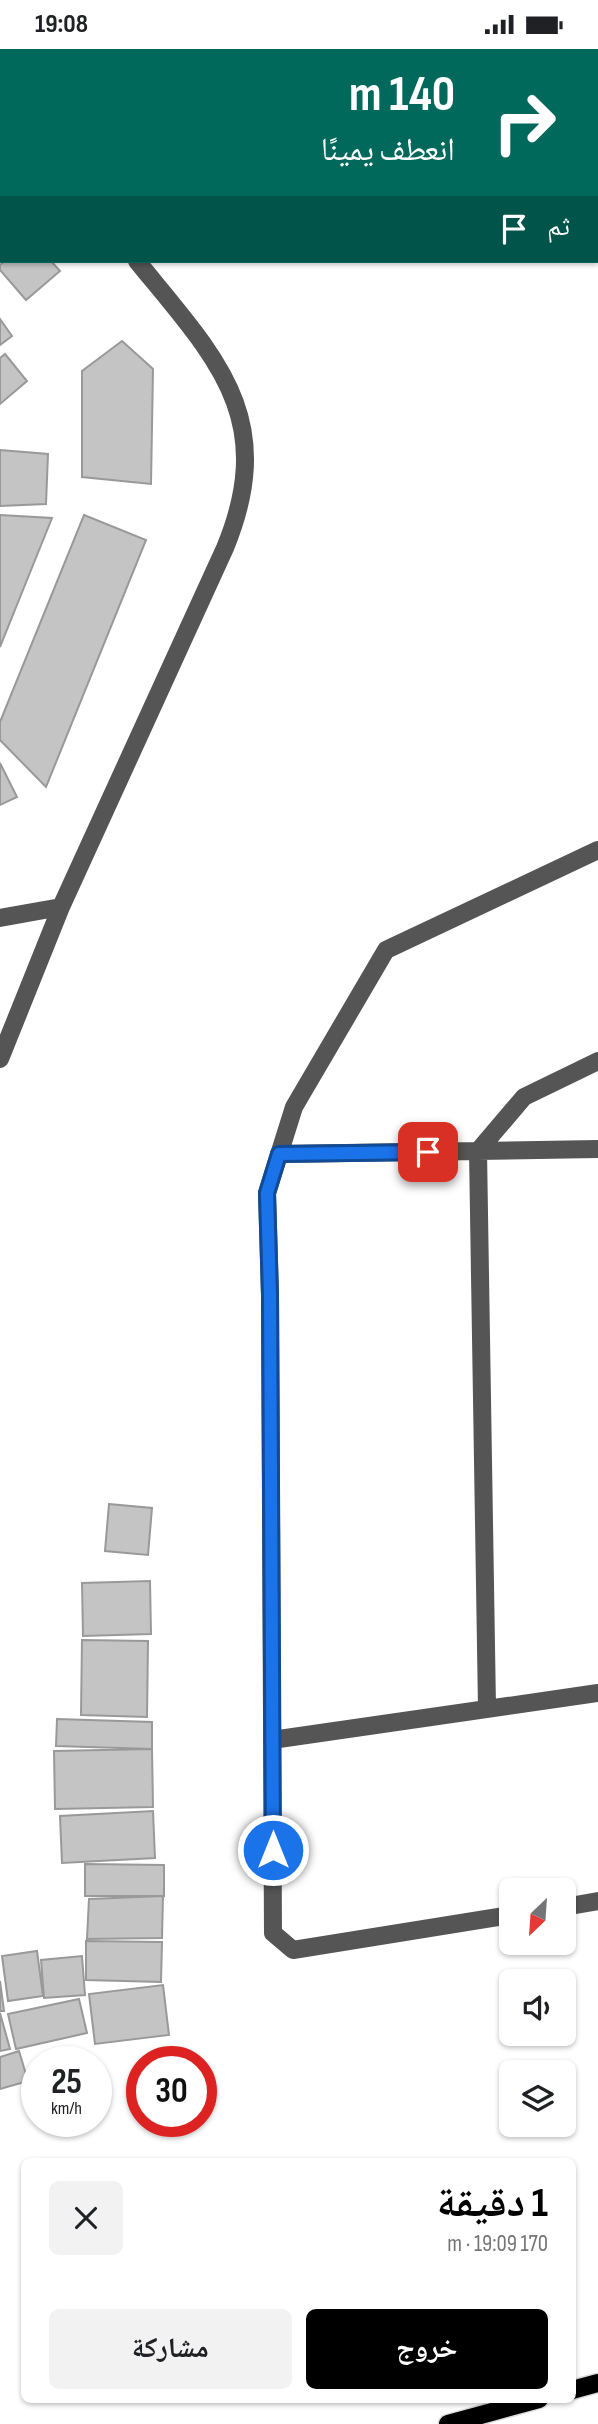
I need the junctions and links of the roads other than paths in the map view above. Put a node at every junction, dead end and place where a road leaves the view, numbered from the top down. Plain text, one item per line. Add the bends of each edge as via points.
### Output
1 (139, 263) edge
2 (598, 851) edge
3 (61, 907) junction
4 (0, 918) edge
5 (0, 1059) edge
6 (598, 1061) edge
7 (598, 1149) edge
8 (478, 1151) junction
9 (279, 1154) junction
10 (598, 1693) edge
11 (487, 1708) junction
12 (272, 1739) junction
13 (598, 1901) edge
14 (576, 1905) edge
15 (499, 1917) edge
16 (598, 2383) edge
17 (576, 2389) edge
18 (524, 2403) edge
19 (448, 2424) edge

1 - 3 street via 223,373 243,430 243,490 225,548
2 - 9 street via 386,950 294,1107
3 - 4 street
3 - 5 street
6 - 8 street via 524,1097
7 - 8 street
8 - 9 street
8 - 11 street
9 - 12 street via 267,1193
10 - 11 street
11 - 12 street
12 - 15 street via 273,1933 293,1951
13 - 14 street
16 - 17 main road
18 - 19 main road

